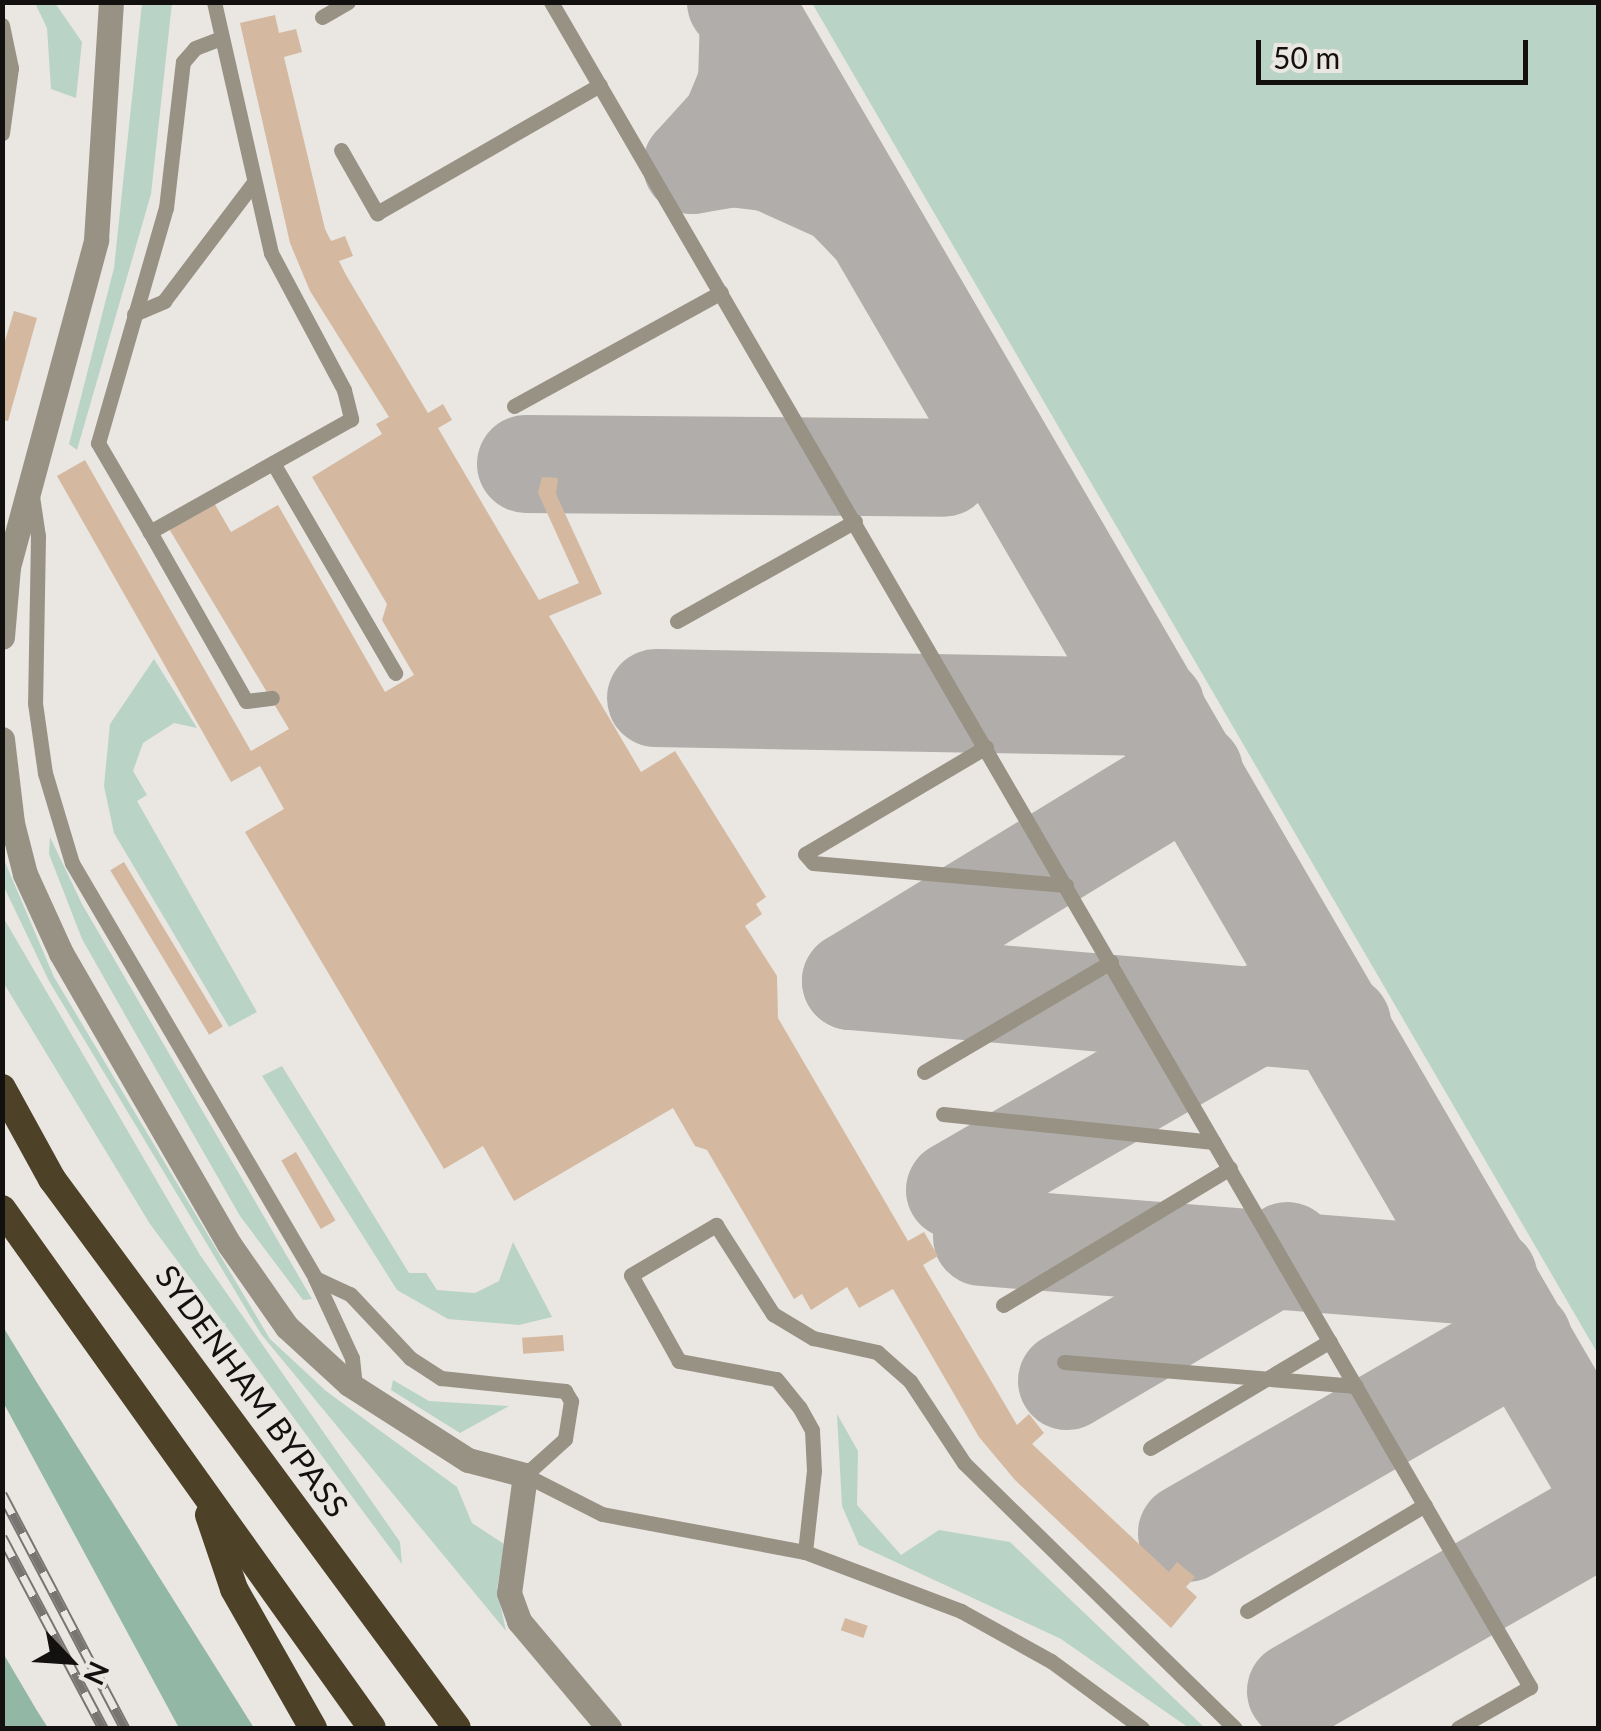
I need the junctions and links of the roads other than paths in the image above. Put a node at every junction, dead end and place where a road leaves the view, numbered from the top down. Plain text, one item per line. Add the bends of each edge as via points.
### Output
1 (111, 2) edge
2 (214, 2) edge
3 (348, 2) edge
4 (551, 2) edge
5 (322, 17) dead end
6 (2, 26) edge
7 (221, 38) junction
8 (600, 85) junction
9 (2, 133) edge
10 (341, 150) dead end
11 (254, 182) junction
12 (720, 292) junction
13 (134, 314) junction
14 (514, 406) dead end
15 (273, 462) junction
16 (30, 487) junction
17 (855, 521) junction
18 (150, 532) junction
19 (677, 622) dead end
20 (2, 638) edge
21 (374, 638) junction
22 (359, 647) dead end
23 (395, 673) dead end
24 (272, 698) dead end
25 (2, 738) edge
26 (986, 748) junction
27 (3, 750) edge
28 (1066, 886) junction
29 (1110, 962) junction
30 (924, 1072) dead end
31 (2, 1088) edge
32 (943, 1114) dead end
33 (1214, 1142) junction
34 (1230, 1168) junction
35 (2, 1208) edge
36 (314, 1278) junction
37 (1003, 1305) dead end
38 (1330, 1341) junction
39 (1064, 1362) dead end
40 (1266, 1379) junction
41 (1356, 1386) junction
42 (355, 1389) junction
43 (1150, 1448) dead end
44 (525, 1475) junction
45 (202, 1492) junction
46 (1425, 1505) junction
47 (805, 1552) junction
48 (1247, 1611) dead end
49 (1127, 1722) edge
50 (313, 1728) edge
51 (372, 1728) edge
52 (457, 1728) edge
53 (609, 1728) edge
54 (1142, 1728) edge
55 (1235, 1728) edge
56 (1458, 1728) edge

1 - 16 street via 96,240
2 - 7 lane
3 - 5 lane
4 - 8 lane
6 - 9 lane via 11,68
7 - 11 lane
7 - 13 lane via 195,48 183,62 175,163
8 - 10 lane via 377,213
8 - 12 lane
11 - 13 lane via 164,301
11 - 15 lane via 271,253 344,390 350,419
12 - 14 lane
12 - 17 lane
13 - 18 lane via 98,444
15 - 18 lane
15 - 21 lane
16 - 20 street via 8,568
16 - 36 lane via 38,536 35,703 45,773 72,863
17 - 19 lane
17 - 26 lane
18 - 24 lane via 246,701
21 - 22 lane
21 - 23 lane
25 - 27 street
26 - 28 lane
26 - 28 lane via 805,854 813,863
27 - 42 street via 25,874 61,953 229,1244 287,1327
28 - 29 lane
29 - 30 lane
29 - 33 lane
31 - 52 highway, SYDENHAM BYPASS via 52,1179
32 - 33 lane
33 - 34 lane
34 - 37 lane
34 - 38 lane
35 - 45 highway
36 - 42 lane via 352,1358
36 - 44 lane via 350,1294 410,1358 441,1378 565,1391 571,1401 565,1440
38 - 40 lane
38 - 41 lane
39 - 40 lane
40 - 41 lane
40 - 43 lane
41 - 46 lane
42 - 44 street via 468,1460
44 - 47 lane via 602,1514
44 - 53 street via 509,1593 519,1621
45 - 50 highway via 234,1589
45 - 51 highway
46 - 48 lane
46 - 56 lane via 1530,1687
47 - 49 lane via 961,1611 1051,1660
47 - 55 lane via 814,1471 812,1430 800,1407 776,1380 679,1361 631,1275 716,1224 772,1314 813,1338 876,1352 910,1381 964,1463
49 - 54 lane

